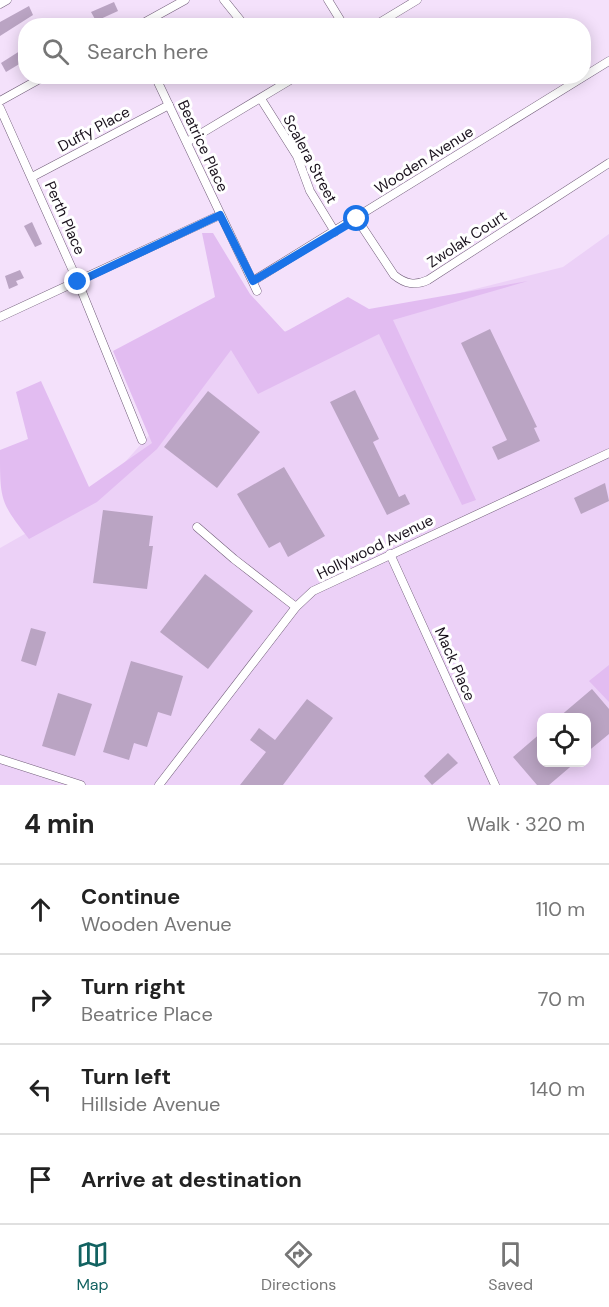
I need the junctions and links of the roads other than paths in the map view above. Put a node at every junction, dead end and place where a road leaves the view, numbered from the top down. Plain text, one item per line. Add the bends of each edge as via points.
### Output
1 (7, 0) edge
2 (185, 0) edge
3 (224, 0) edge
4 (327, 0) edge
5 (417, 0) edge
6 (0, 4) edge
7 (152, 18) edge
8 (239, 18) edge
9 (339, 18) edge
10 (387, 18) edge
11 (609, 61) edge
12 (591, 72) edge
13 (31, 84) edge
14 (159, 84) edge
15 (279, 84) edge
16 (572, 84) edge
17 (261, 99) junction
18 (0, 101) edge
19 (169, 105) junction
20 (0, 108) edge
21 (187, 142) junction
22 (609, 163) edge
23 (32, 177) junction
24 (220, 215) junction
25 (357, 219) junction
26 (335, 232) junction
27 (253, 281) junction
28 (78, 282) junction
29 (257, 291) dead end
30 (0, 316) edge
31 (142, 440) dead end
32 (609, 453) edge
33 (197, 527) dead end
34 (390, 554) junction
35 (296, 606) junction
36 (0, 759) edge
37 (81, 785) edge
38 (159, 785) edge
39 (495, 785) edge

1 - 6 street
2 - 7 street
3 - 8 street
4 - 9 street
5 - 10 street
11 - 12 street, Wooden Avenue
13 - 18 street
14 - 19 street, Beatrice Place
15 - 17 street
16 - 25 street, Wooden Avenue
17 - 21 street
17 - 26 street, Scalera Street via 297,156 310,191
19 - 21 street, Beatrice Place
19 - 23 street, Duffy Place
20 - 23 street, Perth Place
21 - 24 street, Beatrice Place
22 - 25 street, Zwolak Court via 418,284 394,275
23 - 28 street, Perth Place
24 - 27 street, Beatrice Place
24 - 28 street
25 - 26 street, Wooden Avenue
26 - 27 street, Wooden Avenue
27 - 29 street, Beatrice Place
28 - 30 street
28 - 31 street, Perth Place
32 - 34 street, Hollywood Avenue
33 - 35 street
34 - 35 street, Hollywood Avenue via 313,591
34 - 39 street, Mack Place
35 - 38 street, Hollywood Avenue
36 - 37 street

